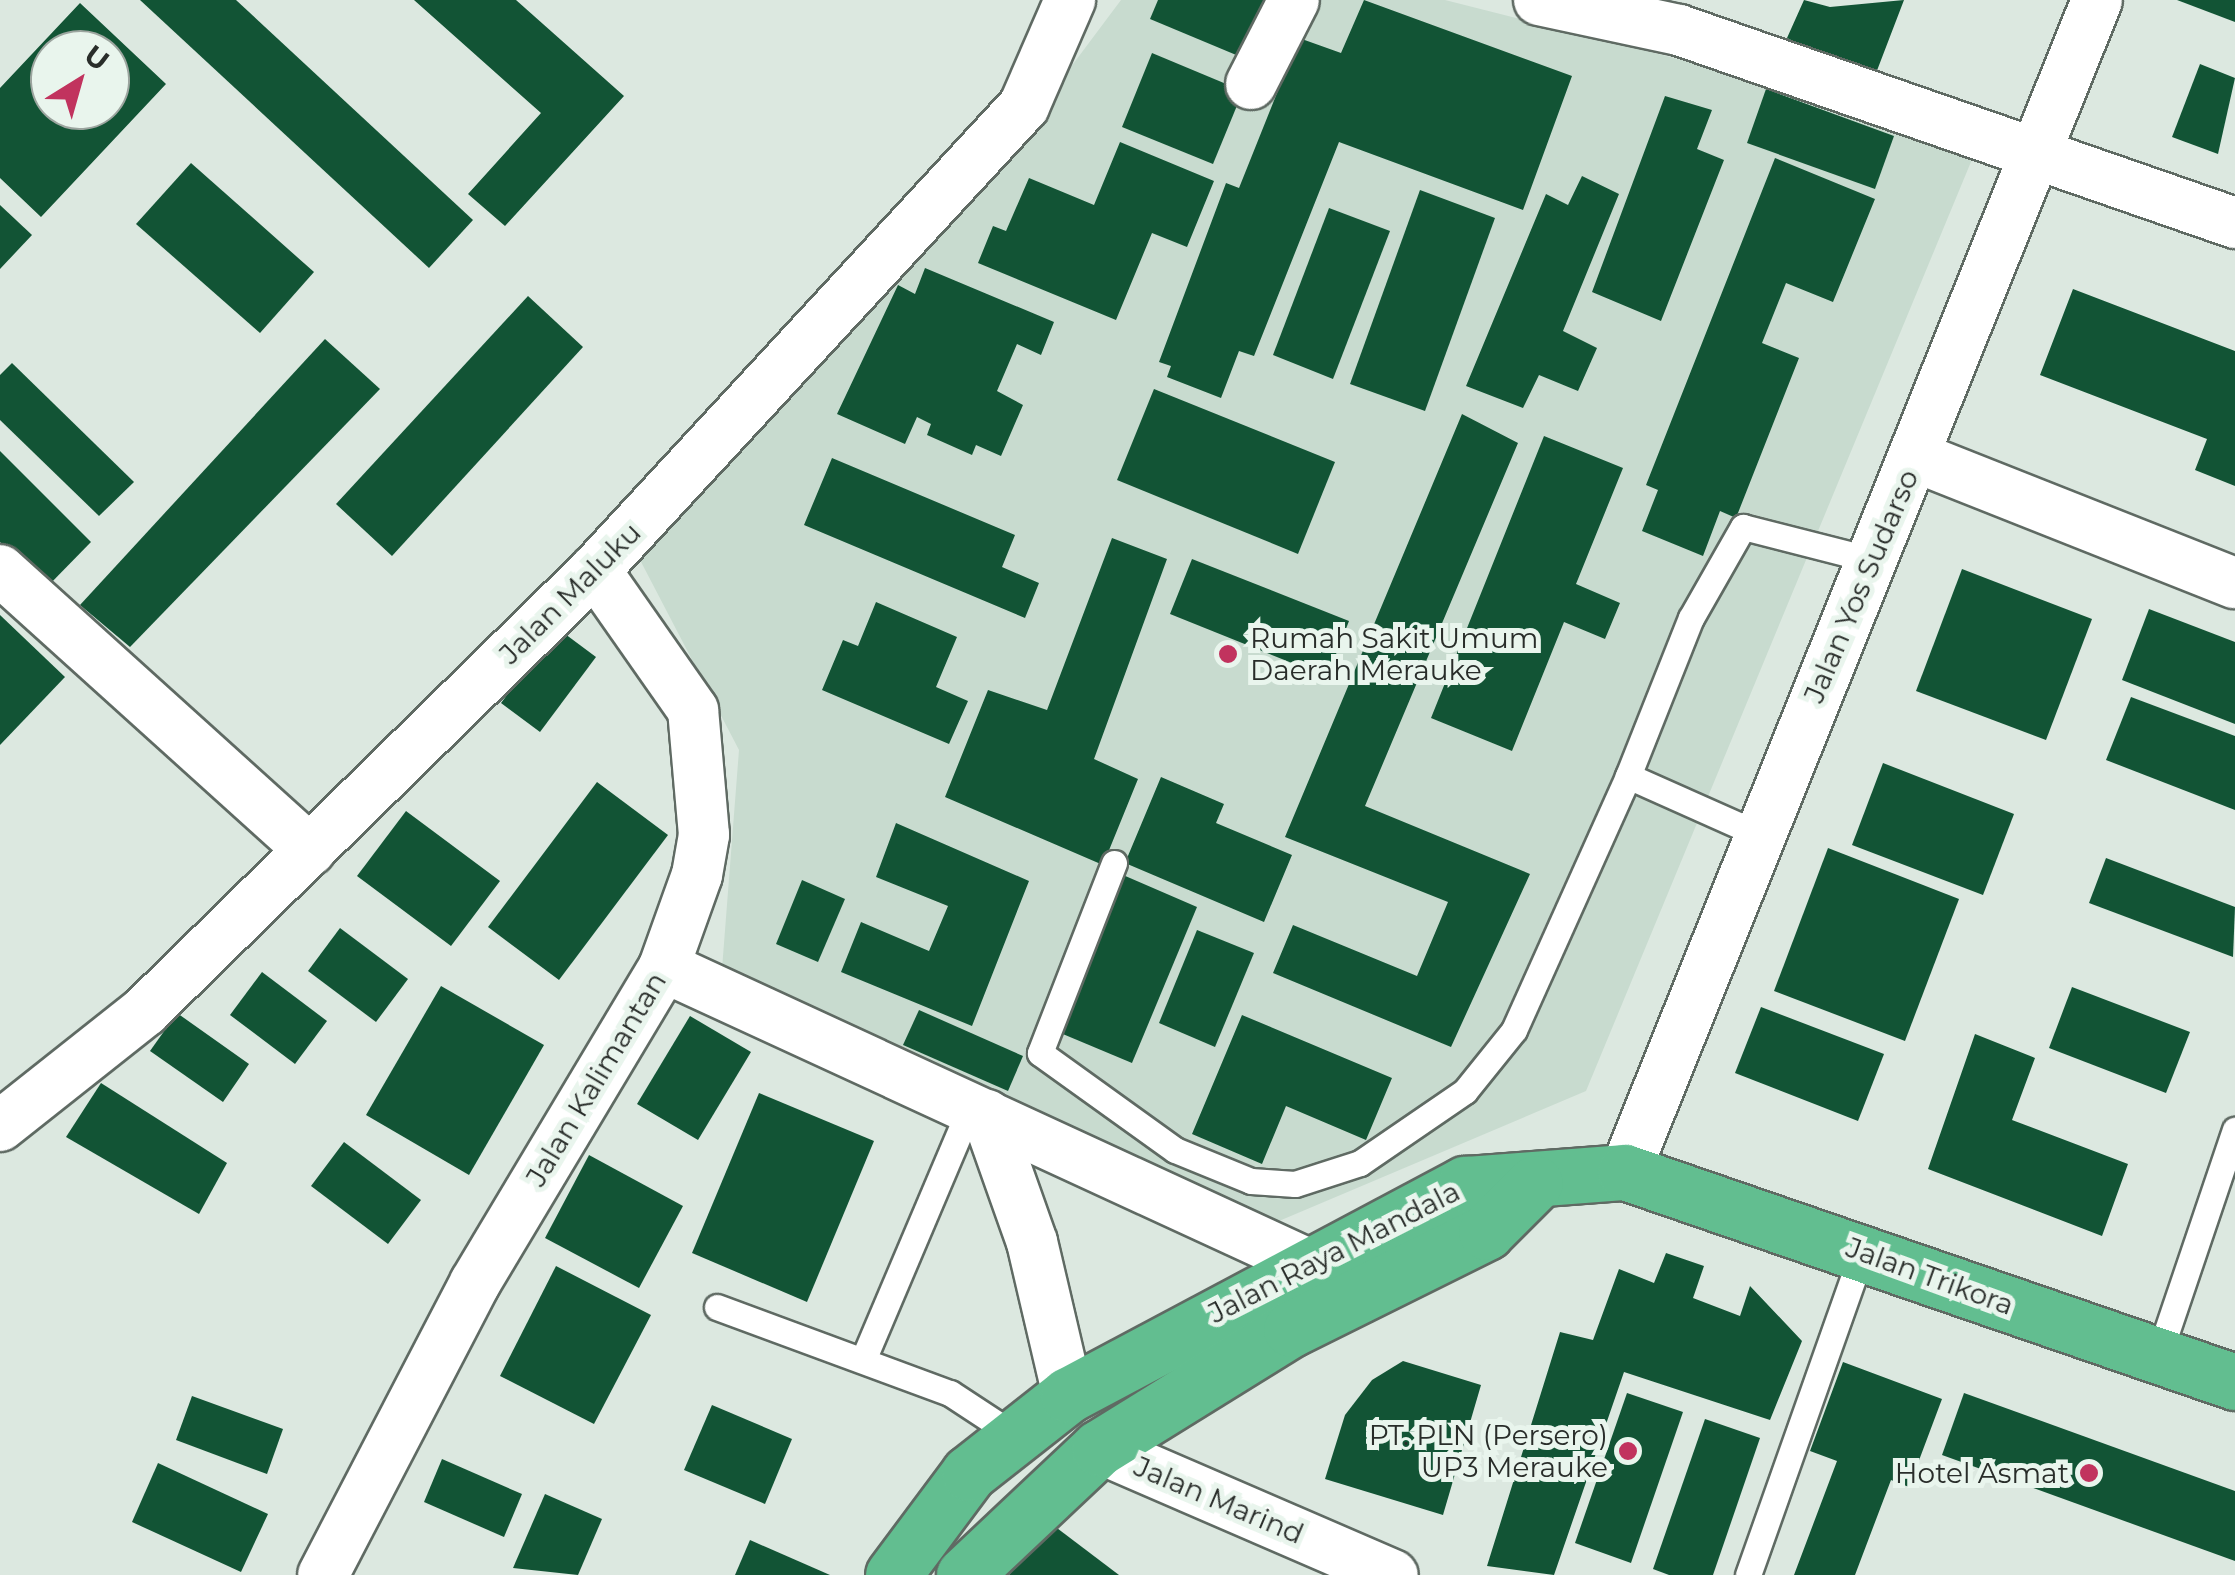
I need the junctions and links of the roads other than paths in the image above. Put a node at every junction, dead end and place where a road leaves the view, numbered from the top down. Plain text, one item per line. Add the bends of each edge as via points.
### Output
1 (1070, 0) edge
2 (1294, 0) edge
3 (1539, 0) edge
4 (2097, 0) edge
5 (1251, 84) dead end
6 (2042, 152) junction
7 (2235, 223) edge
8 (1916, 457) junction
9 (1872, 560) junction
10 (0, 570) edge
11 (595, 570) junction
12 (2235, 582) edge
13 (1628, 776) junction
14 (1754, 832) junction
15 (300, 839) junction
16 (1114, 864) dead end
17 (664, 967) junction
18 (979, 1112) junction
19 (0, 1126) edge
20 (2235, 1130) edge
21 (1625, 1172) junction
22 (1535, 1184) junction
23 (1863, 1252) junction
24 (1304, 1262) junction
25 (717, 1306) dead end
26 (2158, 1357) junction
27 (863, 1360) junction
28 (2235, 1382) edge
29 (1068, 1395) junction
30 (1014, 1436) junction
31 (1099, 1448) junction
32 (323, 1575) edge
33 (892, 1575) edge
34 (964, 1575) edge
35 (1393, 1575) edge
36 (1748, 1575) edge

1 - 11 street, Jalan Maluku via 1024,106
2 - 5 street
3 - 6 street via 1680,30
4 - 6 street, Jalan Yos Sudarso
6 - 7 street
6 - 8 street, Jalan Yos Sudarso
8 - 9 street, Jalan Yos Sudarso
8 - 12 street
9 - 13 lane via 1743,526 1691,618
9 - 14 street, Jalan Yos Sudarso
10 - 15 street
11 - 15 street, Jalan Maluku
11 - 17 street, Jalan Kalimantan via 693,710 704,835
13 - 14 lane
13 - 16 lane via 1514,1030 1464,1091 1360,1162 1295,1184 1251,1180 1175,1150 1040,1054
14 - 21 street, Jalan Yos Sudarso
15 - 19 street, Jalan Maluku via 145,1012
17 - 18 street
17 - 32 street, Jalan Kalimantan via 475,1283
18 - 24 street
18 - 27 lane
18 - 29 street via 1032,1242
20 - 26 lane
21 - 22 highway
21 - 23 highway, Jalan Trikora
22 - 24 highway, Jalan Raya Mandala via 1465,1184
22 - 31 highway, Jalan Raya Mandala via 1486,1232 1291,1329
23 - 26 highway, Jalan Trikora
23 - 36 lane
24 - 29 highway, Jalan Raya Mandala
25 - 27 lane
26 - 28 highway, Jalan Trikora
27 - 30 lane via 950,1393
29 - 30 highway, Jalan Raya Mandala
30 - 33 highway, Jalan Raya Mandala via 924,1525
31 - 34 highway, Jalan Raya Mandala
31 - 35 street, Jalan Marind

